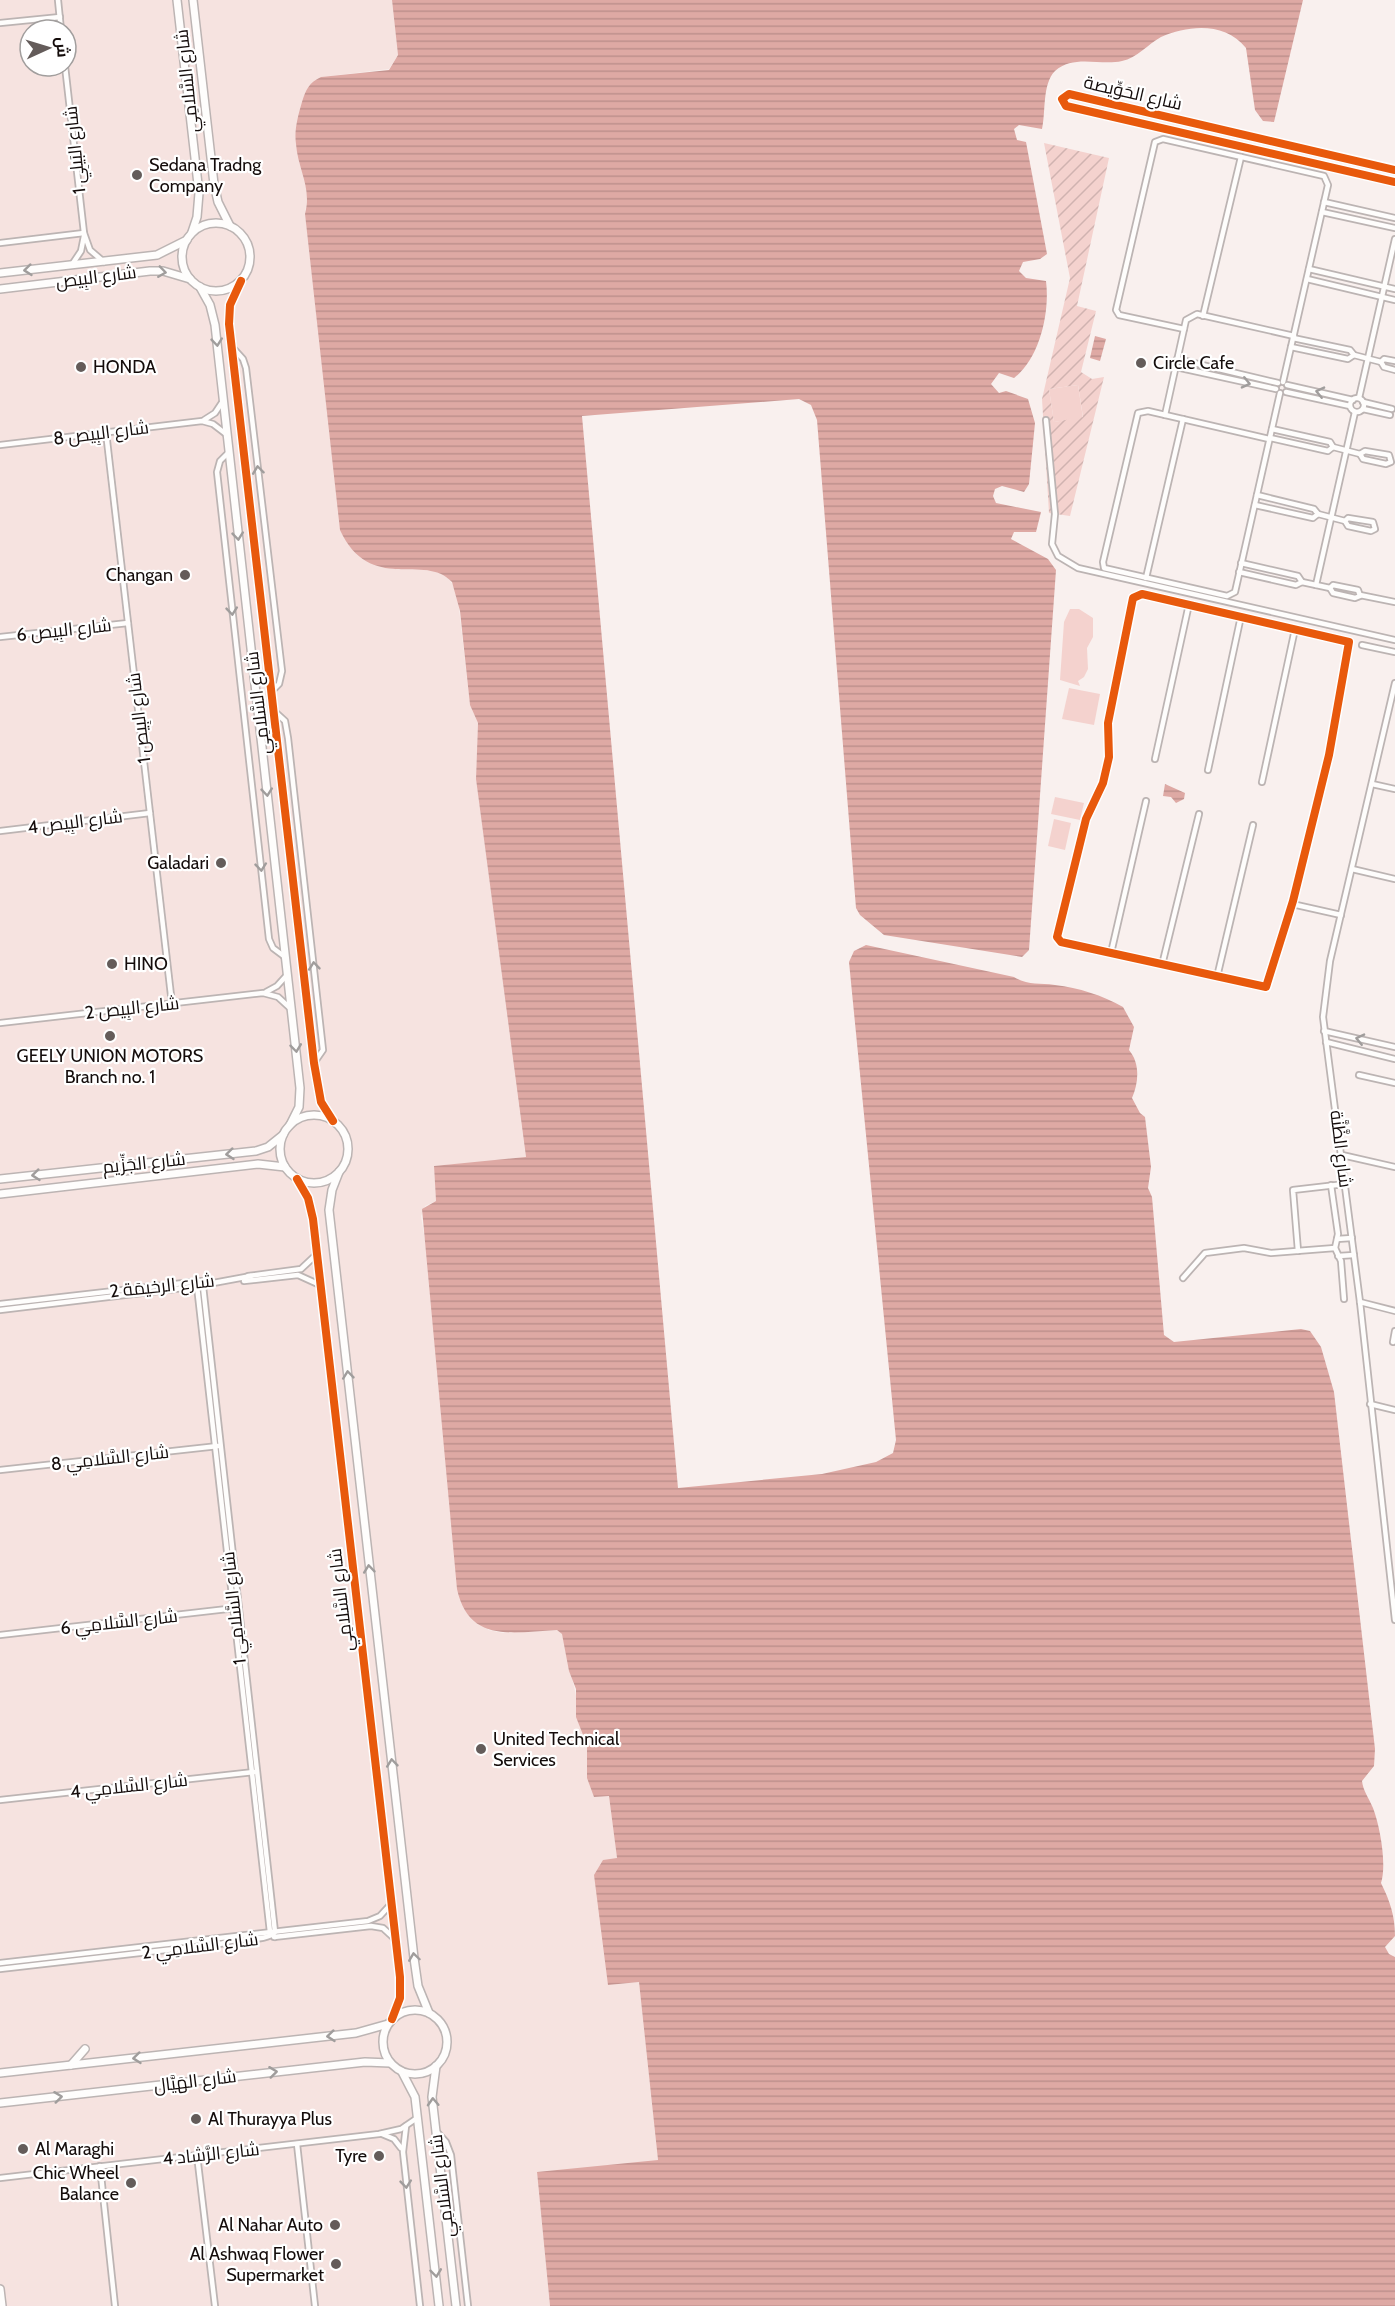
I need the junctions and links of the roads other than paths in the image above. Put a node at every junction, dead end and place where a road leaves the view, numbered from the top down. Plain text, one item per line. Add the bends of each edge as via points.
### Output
1 (58, 0) edge
2 (177, 0) edge
3 (193, 0) edge
4 (60, 17) joint
5 (0, 23) edge
6 (66, 78) edge
7 (1241, 157) junction
8 (1395, 170) edge
9 (1395, 182) edge
10 (1324, 202) junction
11 (1322, 212) junction
12 (1395, 218) edge
13 (230, 226) junction
14 (1395, 228) edge
15 (192, 232) junction
16 (84, 233) junction
17 (1395, 239) edge
18 (187, 240) junction
19 (0, 243) edge
20 (104, 262) junction
21 (70, 266) junction
22 (1309, 270) junction
23 (0, 273) edge
24 (190, 279) junction
25 (1307, 279) junction
26 (241, 281) junction
27 (1384, 286) junction
28 (200, 287) junction
29 (0, 289) edge
30 (1395, 289) edge
31 (1382, 297) junction
32 (1395, 300) edge
33 (1203, 316) junction
34 (1184, 329) junction
35 (1294, 337) junction
36 (1291, 346) junction
37 (231, 347) junction
38 (1353, 355) junction
39 (1177, 359) junction
40 (1368, 359) junction
41 (1395, 361) edge
42 (1189, 362) junction
43 (1382, 362) junction
44 (1176, 367) junction
45 (1187, 369) junction
46 (1395, 370) edge
47 (1283, 383) junction
48 (1281, 391) junction
49 (1353, 400) junction
50 (1361, 400) junction
51 (223, 401) junction
52 (1350, 406) junction
53 (1363, 409) junction
54 (1392, 409) dead end
55 (1355, 412) junction
56 (1165, 415) junction
57 (1390, 415) dead end
58 (1183, 419) junction
59 (1046, 420) dead end
60 (202, 421) junction
61 (1272, 429) junction
62 (106, 432) junction
63 (226, 434) junction
64 (1269, 439) junction
65 (0, 445) edge
66 (1333, 447) junction
67 (1347, 451) junction
68 (228, 453) junction
69 (1360, 454) junction
70 (1257, 495) junction
71 (1255, 505) junction
72 (1318, 514) junction
73 (1331, 517) junction
74 (1345, 521) junction
75 (1241, 563) junction
76 (1239, 572) junction
77 (1146, 578) junction
78 (1302, 582) junction
79 (1316, 585) junction
80 (1330, 588) junction
81 (1360, 595) junction
82 (1395, 602) edge
83 (1189, 604) junction
84 (1241, 616) junction
85 (128, 622) junction
86 (1295, 629) junction
87 (0, 637) edge
88 (1395, 640) edge
89 (1349, 642) junction
90 (1395, 652) edge
91 (1395, 683) edge
92 (272, 692) junction
93 (274, 711) junction
94 (1155, 759) dead end
95 (1208, 770) dead end
96 (1262, 782) dead end
97 (1372, 784) junction
98 (1395, 789) edge
99 (1146, 801) dead end
100 (150, 813) junction
101 (1199, 814) dead end
102 (1254, 825) dead end
103 (0, 831) edge
104 (1352, 869) junction
105 (1395, 879) edge
106 (1292, 904) junction
107 (1341, 915) junction
108 (1110, 953) junction
109 (285, 957) junction
110 (1162, 965) junction
111 (287, 975) junction
112 (1217, 978) junction
113 (263, 993) junction
114 (172, 1004) junction
115 (291, 1010) junction
116 (0, 1023) edge
117 (1324, 1031) junction
118 (1326, 1042) junction
119 (1395, 1047) edge
120 (1395, 1059) edge
121 (314, 1063) junction
122 (1359, 1075) dead end
123 (1395, 1083) edge
124 (333, 1120) junction
125 (290, 1125) junction
126 (283, 1134) junction
127 (1342, 1155) junction
128 (285, 1167) junction
129 (1395, 1167) edge
130 (339, 1172) junction
131 (0, 1179) edge
132 (297, 1179) junction
133 (1346, 1184) junction
134 (1331, 1185) junction
135 (0, 1194) edge
136 (1352, 1238) junction
137 (1337, 1239) junction
138 (1335, 1248) junction
139 (1298, 1251) junction
140 (317, 1254) junction
141 (1354, 1255) junction
142 (1338, 1256) junction
143 (1183, 1278) dead end
144 (200, 1284) junction
145 (321, 1286) junction
146 (1344, 1299) dead end
147 (1360, 1302) junction
148 (0, 1304) edge
149 (0, 1310) edge
150 (1395, 1311) edge
151 (1395, 1331) edge
152 (1392, 1342) dead end
153 (1370, 1404) junction
154 (1395, 1410) edge
155 (218, 1446) junction
156 (0, 1470) edge
157 (236, 1608) junction
158 (1395, 1620) edge
159 (0, 1635) edge
160 (255, 1772) junction
161 (0, 1800) edge
162 (391, 1904) junction
163 (273, 1934) junction
164 (395, 1939) junction
165 (0, 1963) edge
166 (0, 1969) edge
167 (429, 2013) junction
168 (390, 2021) junction
169 (85, 2049) dead end
170 (390, 2063) junction
171 (71, 2065) junction
172 (436, 2066) junction
173 (402, 2072) junction
174 (0, 2073) edge
175 (0, 2106) edge
176 (417, 2118) junction
177 (406, 2126) junction
178 (435, 2130) junction
179 (379, 2134) junction
180 (297, 2144) junction
181 (403, 2151) junction
182 (197, 2155) junction
183 (100, 2166) junction
184 (1, 2177) edge
185 (0, 2289) edge
186 (2, 2306) edge
187 (115, 2306) edge
188 (215, 2306) edge
189 (315, 2306) edge
190 (420, 2306) edge
191 (440, 2306) edge
192 (456, 2306) edge
193 (468, 2306) edge

1 - 4 street
2 - 15 street, شارع السَّلامِي via 199,193
3 - 13 street, شارع السَّلامِي via 214,184
4 - 5 street
6 - 16 street, شارع البَيلِي 1
7 - 10 street via 1324,176 1328,183
7 - 33 street
7 - 34 street via 1163,139 1154,144 1116,310 1119,315
8 - 9 street, شارع الحَوِّيصة via 1069,94 1062,99 1066,106
10 - 11 street
10 - 12 street
11 - 14 street
11 - 22 street
13 - 15 street via 206,224
13 - 26 street via 243,236 250,250 249,267
15 - 18 street
16 - 19 street
16 - 20 street, شارع البَيلِي 1 via 90,250
16 - 21 street, شارع البَيلِي 1 via 80,255
17 - 27 street
18 - 20 street, شارع البِيص via 157,255
18 - 24 street via 182,260
20 - 21 street, شارع البِيص
21 -> 23 street, شارع البِيص
22 - 25 street
22 - 27 street
24 - 28 street
29 -> 24 street, شارع البِيص via 150,271
25 - 31 street
25 - 35 street
26 - 28 street via 217,291
26 - 37 street, شارع السَّلامِي via 232,295 228,314
27 - 30 street
27 - 31 street
28 -> 51 street, شارع السَّلامِي via 215,325
31 - 32 street
31 - 40 street
33 - 34 street via 1189,316
33 - 35 street
34 - 39 street
35 - 36 street
35 - 38 street via 1350,350
36 - 38 street via 1348,359
36 - 47 street
37 - 92 street, شارع السَّلامِي
92 -> 37 street via 282,671 246,368
38 - 40 street
39 - 42 street
39 - 44 street
40 - 43 street
40 - 50 street
41 - 43 street
42 - 45 street
42 - 47 street
43 - 46 street
44 - 45 street
44 - 56 street
45 -> 48 street
47 - 48 street
47 - 48 street
49 -> 47 street
48 - 52 street
48 - 61 street
49 - 50 street
49 - 52 street
50 - 53 street
50 - 54 street
51 - 60 street via 215,413
51 - 63 street, شارع السَّلامِي
52 - 55 street
53 - 55 street
53 - 57 street
55 - 67 street
56 - 58 street
56 - 77 street via 1145,410 1136,417 1102,564 1107,569
58 - 64 street
58 - 77 street
59 - 88 street via 1054,514 1052,544 1055,553 1067,563
60 - 62 street, شارع البِيص 8
60 - 63 street
61 - 64 street
61 - 66 street via 1330,442
62 - 65 street, شارع البِيص 8
62 - 85 street, شارع البِيص 1
63 - 68 street, شارع السَّلامِي
64 - 66 street via 1328,451
64 - 70 street
66 - 67 street
67 - 69 street
67 - 73 street
68 -> 109 street, شارع السَّلامِي
68 -> 109 street via 217,472 270,939 273,948
69 - 69 street via 1363,459 1386,464 1391,460 1389,455 1363,451
70 - 71 street
70 - 72 street via 1314,509
71 - 72 street via 1313,518
71 - 75 street
72 - 73 street
73 - 74 street
73 - 79 street
74 - 74 street via 1348,526 1371,531 1376,527 1373,522 1350,518
75 - 76 street
75 - 78 street via 1298,576
76 - 77 street via 1235,592 1227,596
76 - 78 street via 1296,585
78 - 79 street
79 - 80 street
80 - 81 street via 1333,593 1355,598
80 - 81 street via 1335,585 1358,590
81 - 82 street
83 - 84 street
83 - 94 street
83 - 108 street via 1142,594 1133,598 1108,723 1109,757 1103,783 1086,819 1057,937 1060,942
84 - 86 street
84 - 95 street
85 - 87 street, شارع البِيص 6
85 - 100 street, شارع البِيص 1
86 - 89 street
86 - 96 street
89 - 90 street
89 - 106 street via 1329,755
91 - 97 street, شارع الظَّنَّة
92 - 93 street, شارع السَّلامِي
93 - 121 street, شارع السَّلامِي
121 -> 93 street via 323,1050 291,761 286,724
97 - 98 street
97 - 104 street, شارع الظَّنَّة
99 - 108 street
100 - 103 street, شارع البِيص 4
100 - 114 street, شارع البِيص 1
101 - 110 street
102 - 112 street
104 - 105 street
104 - 107 street, شارع الظَّنَّة
106 - 107 street
106 - 112 street via 1268,986
107 - 117 street, شارع الظَّنَّة via 1325,990
108 - 110 street
109 - 111 street, شارع السَّلامِي
110 - 112 street
111 - 113 street, شارع البِيص 2
111 - 115 street, شارع السَّلامِي
113 - 114 street, شارع البِيص 2
113 - 115 street via 278,996
114 - 116 street, شارع البِيص 2
115 -> 125 street, شارع السَّلامِي via 300,1094 299,1107
117 - 118 street, شارع الظَّنَّة
119 -> 117 street
118 - 120 street
118 - 127 street, شارع الظَّنَّة
121 - 124 street, شارع السَّلامِي via 321,1102
122 - 123 street
124 - 125 street via 310,1115
124 - 130 street via 342,1130 348,1148
125 - 126 street
126 - 128 street via 280,1149
126 -> 131 street, شارع الجَزِّيم via 268,1147 256,1151
127 - 129 street
127 - 133 street, شارع الظَّنَّة
128 - 132 street
128 - 135 street, شارع الجَزِّيم via 258,1164
130 - 132 street via 320,1183
167 -> 130 street, شارع السَّلامِي via 418,1986 414,1958 330,1220 330,1196
132 - 140 street, شارع السَّلامِي via 310,1205
133 - 134 street
133 - 136 street, شارع الظَّنَّة
134 - 137 street
134 - 139 street via 1297,1188 1292,1192
136 - 137 street
136 - 141 street, شارع الظَّنَّة
137 - 138 street
138 - 139 street
138 - 142 street
139 - 143 street via 1271,1253 1244,1248 1204,1253
140 - 144 street via 301,1269
140 - 145 street, شارع السَّلامِي
141 - 142 street
141 - 147 street, شارع الظَّنَّة
142 - 146 street
144 - 145 street, شارع الرخيمَة 2 via 298,1275
144 - 148 street, شارع الرخيمَة 2
144 - 149 street, شارع الرخيمَة 2
144 - 155 street, شارع السَّلامِي 1
145 - 162 street, شارع السَّلامِي
147 - 150 street
147 - 153 street, شارع الظَّنَّة
151 - 152 street
153 - 154 street
153 - 158 street, شارع الظَّنَّة
155 - 156 street, شارع السَّلامِي 8
155 - 157 street, شارع السَّلامِي 1
157 - 159 street, شارع السَّلامِي 6
157 - 160 street, شارع السَّلامِي 1
160 - 161 street, شارع السَّلامِي 4
160 - 163 street, شارع السَّلامِي 1
162 - 163 street, شارع السَّلامِي 2 via 384,1914 370,1921
162 - 164 street, شارع السَّلامِي
163 - 164 street, شارع السَّلامِي 2 via 371,1926 383,1928
163 - 165 street, شارع السَّلامِي 2
163 - 166 street, شارع السَّلامِي 2
164 - 168 street, شارع السَّلامِي via 400,1991
167 - 168 street via 413,2010
167 - 172 street via 440,2022 446,2036 445,2052
168 - 170 street via 382,2040
168 -> 171 street, شارع الهَيَّال via 356,2033
169 - 171 street
170 - 173 street
175 -> 170 street, شارع الهَيَّال via 365,2062
171 - 174 street, شارع الهَيَّال
172 - 173 street via 420,2074
178 -> 172 street, شارع السَّلامِي via 432,2097
173 - 176 street, شارع السَّلامِي via 415,2097
176 - 177 street, شارع الرَّشاد 4
176 -> 191 street, شارع السَّلامِي
177 - 179 street, شارع الرَّشاد 4
177 - 181 street
178 - 192 street, شارع السَّلامِي
178 - 193 street via 451,2155
179 - 180 street, شارع الرَّشاد 4
179 - 181 street via 394,2139
180 - 182 street, شارع الرَّشاد 4
180 - 189 street
181 -> 190 street
182 - 183 street, شارع الرَّشاد 4
182 - 188 street
183 - 184 street, شارع الرَّشاد 4
183 - 187 street
185 - 186 street

